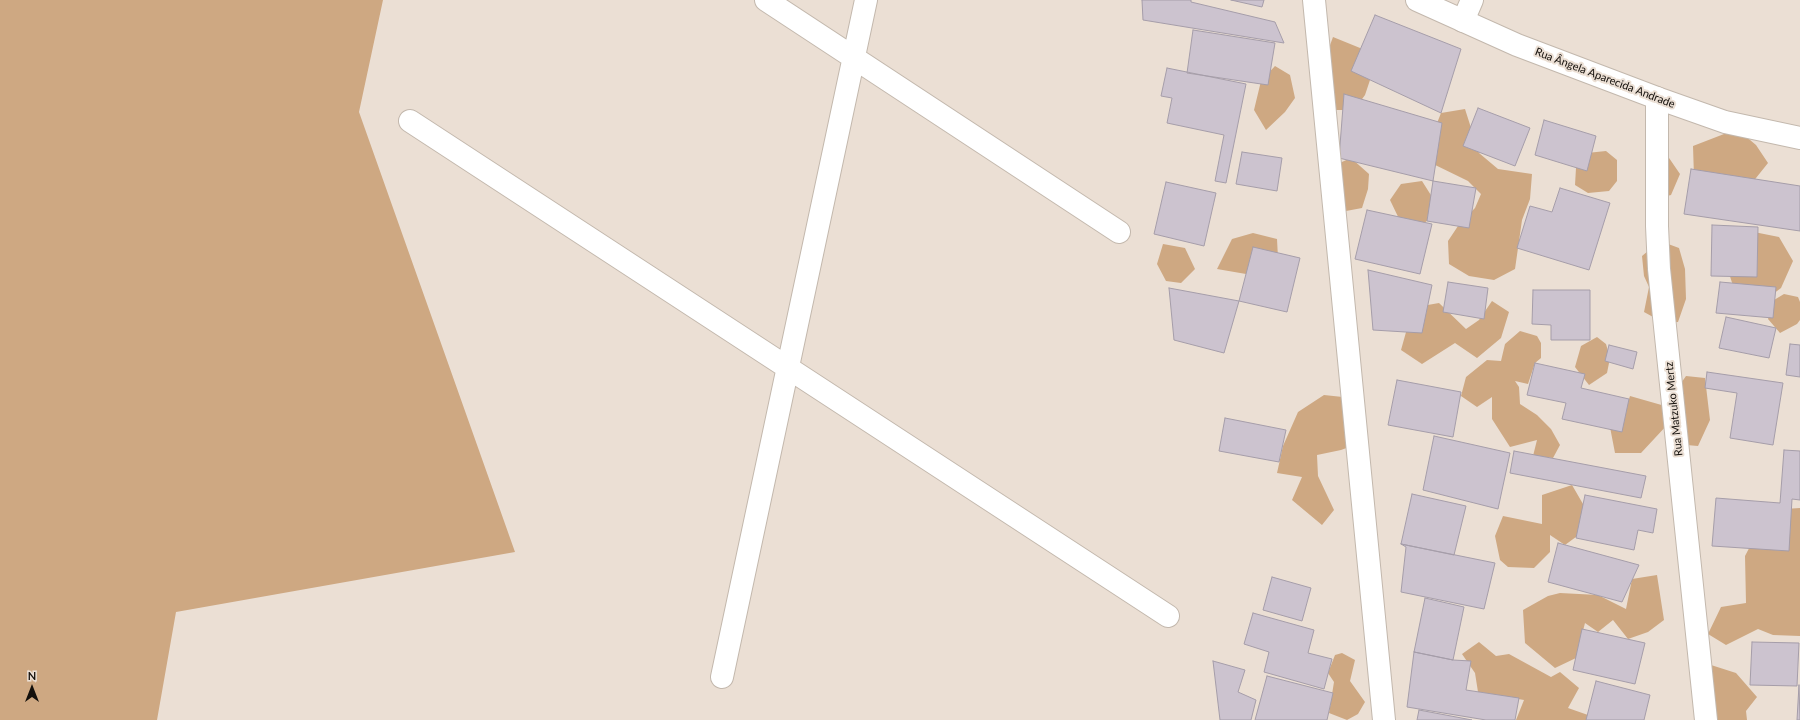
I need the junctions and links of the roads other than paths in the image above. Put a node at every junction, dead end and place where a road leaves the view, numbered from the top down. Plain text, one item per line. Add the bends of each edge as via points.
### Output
1 (766, 0) edge
2 (866, 0) edge
3 (1314, 0) edge
4 (1417, 0) edge
5 (1472, 0) edge
6 (1463, 21) junction
7 (854, 58) junction
8 (1656, 98) junction
9 (410, 122) dead end
10 (1800, 138) edge
11 (1119, 232) dead end
12 (788, 370) junction
13 (1168, 616) dead end
14 (722, 677) dead end
15 (1384, 720) edge
16 (1706, 720) edge

1 - 7 street
2 - 7 street
3 - 15 street
4 - 6 street, Rua Ângela Aparecida Andrade
5 - 6 street
6 - 8 street, Rua Ângela Aparecida Andrade via 1517,45
7 - 11 street
7 - 12 street
8 - 10 street, Rua Ângela Aparecida Andrade via 1726,122
8 - 16 street, Rua Matzuko Mertz via 1656,226 1659,269
9 - 12 street
12 - 13 street
12 - 14 street

